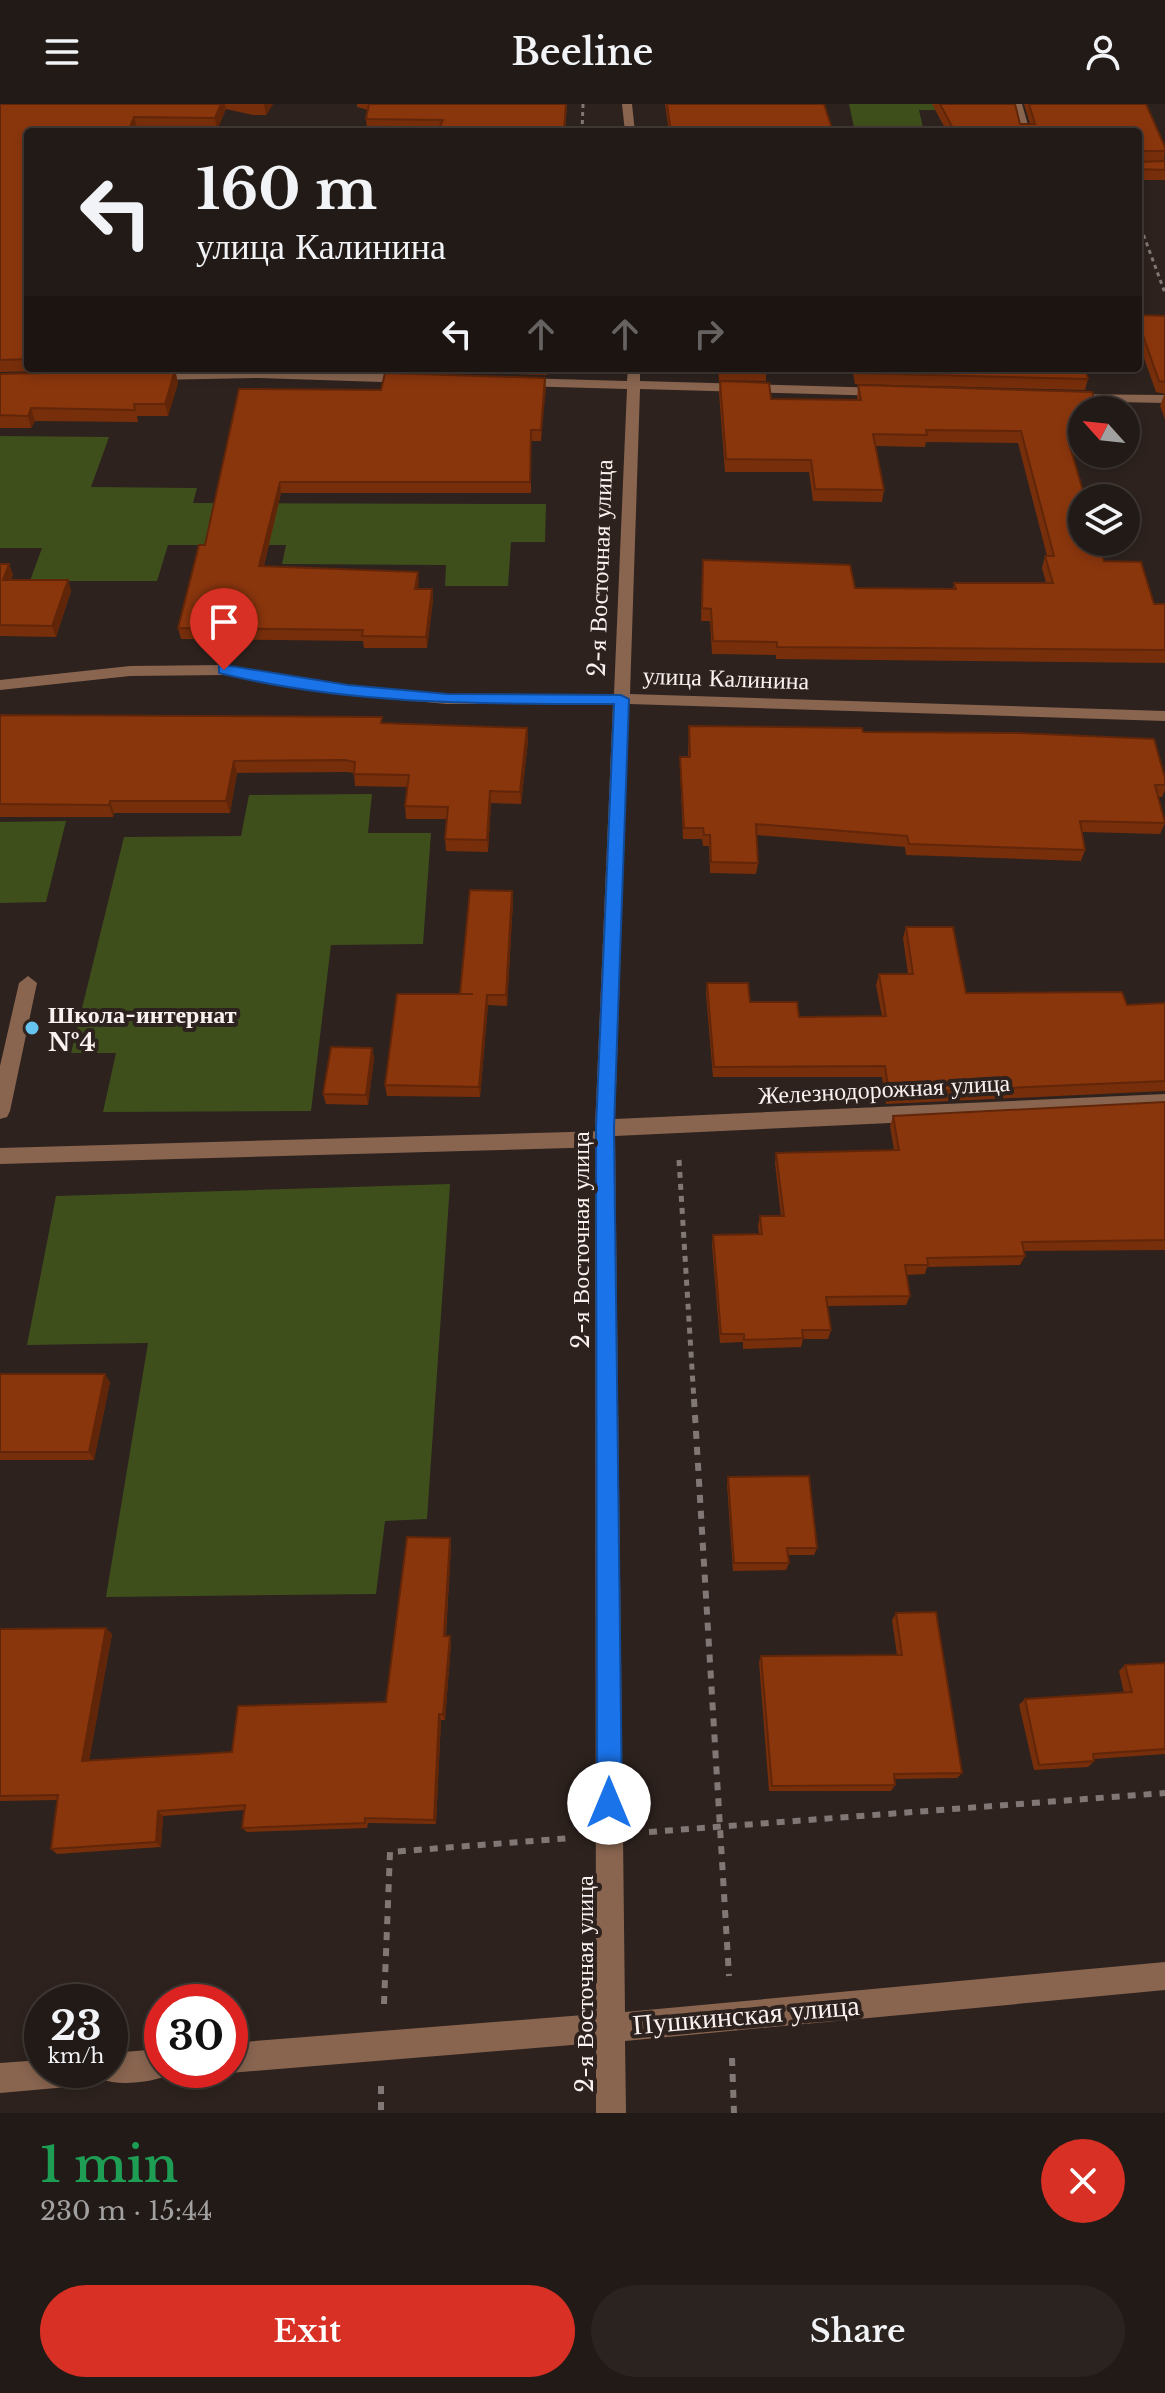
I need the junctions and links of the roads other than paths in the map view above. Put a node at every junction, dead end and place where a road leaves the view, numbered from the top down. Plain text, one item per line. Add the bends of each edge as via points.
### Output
1 (627, 104) edge
2 (1017, 104) edge
3 (630, 128) edge
4 (1024, 128) edge
5 (137, 377) edge
6 (634, 377) edge
7 (432, 380) edge
8 (510, 382) edge
9 (899, 392) edge
10 (1056, 396) edge
11 (1165, 399) edge
12 (0, 685) edge
13 (621, 699) junction
14 (1165, 716) edge
15 (28, 983) dead end
16 (1165, 1102) edge
17 (0, 1111) edge
18 (605, 1133) junction
19 (0, 1156) edge
20 (1165, 1976) edge
21 (611, 2027) junction
22 (248, 2056) edge
23 (24, 2076) edge
24 (0, 2078) edge
25 (611, 2113) edge

1 - 3 street
2 - 4 street
5 - 7 street via 259,374
6 - 8 street
6 - 9 street
6 - 13 street, 2-я Восточная улица
10 - 11 street
12 - 13 street, улица Калинина via 130,671 224,670 447,699
13 - 14 street, улица Калинина
13 - 18 street, 2-я Восточная улица
15 - 17 street
16 - 18 street, Железнодорожная улица via 677,1124
18 - 19 street, Железнодорожная улица
18 - 21 street, 2-я Восточная улица
20 - 21 street, Пушкинская улица
21 - 22 street, Пушкинская улица
21 - 25 street, 2-я Восточная улица
23 - 24 street

